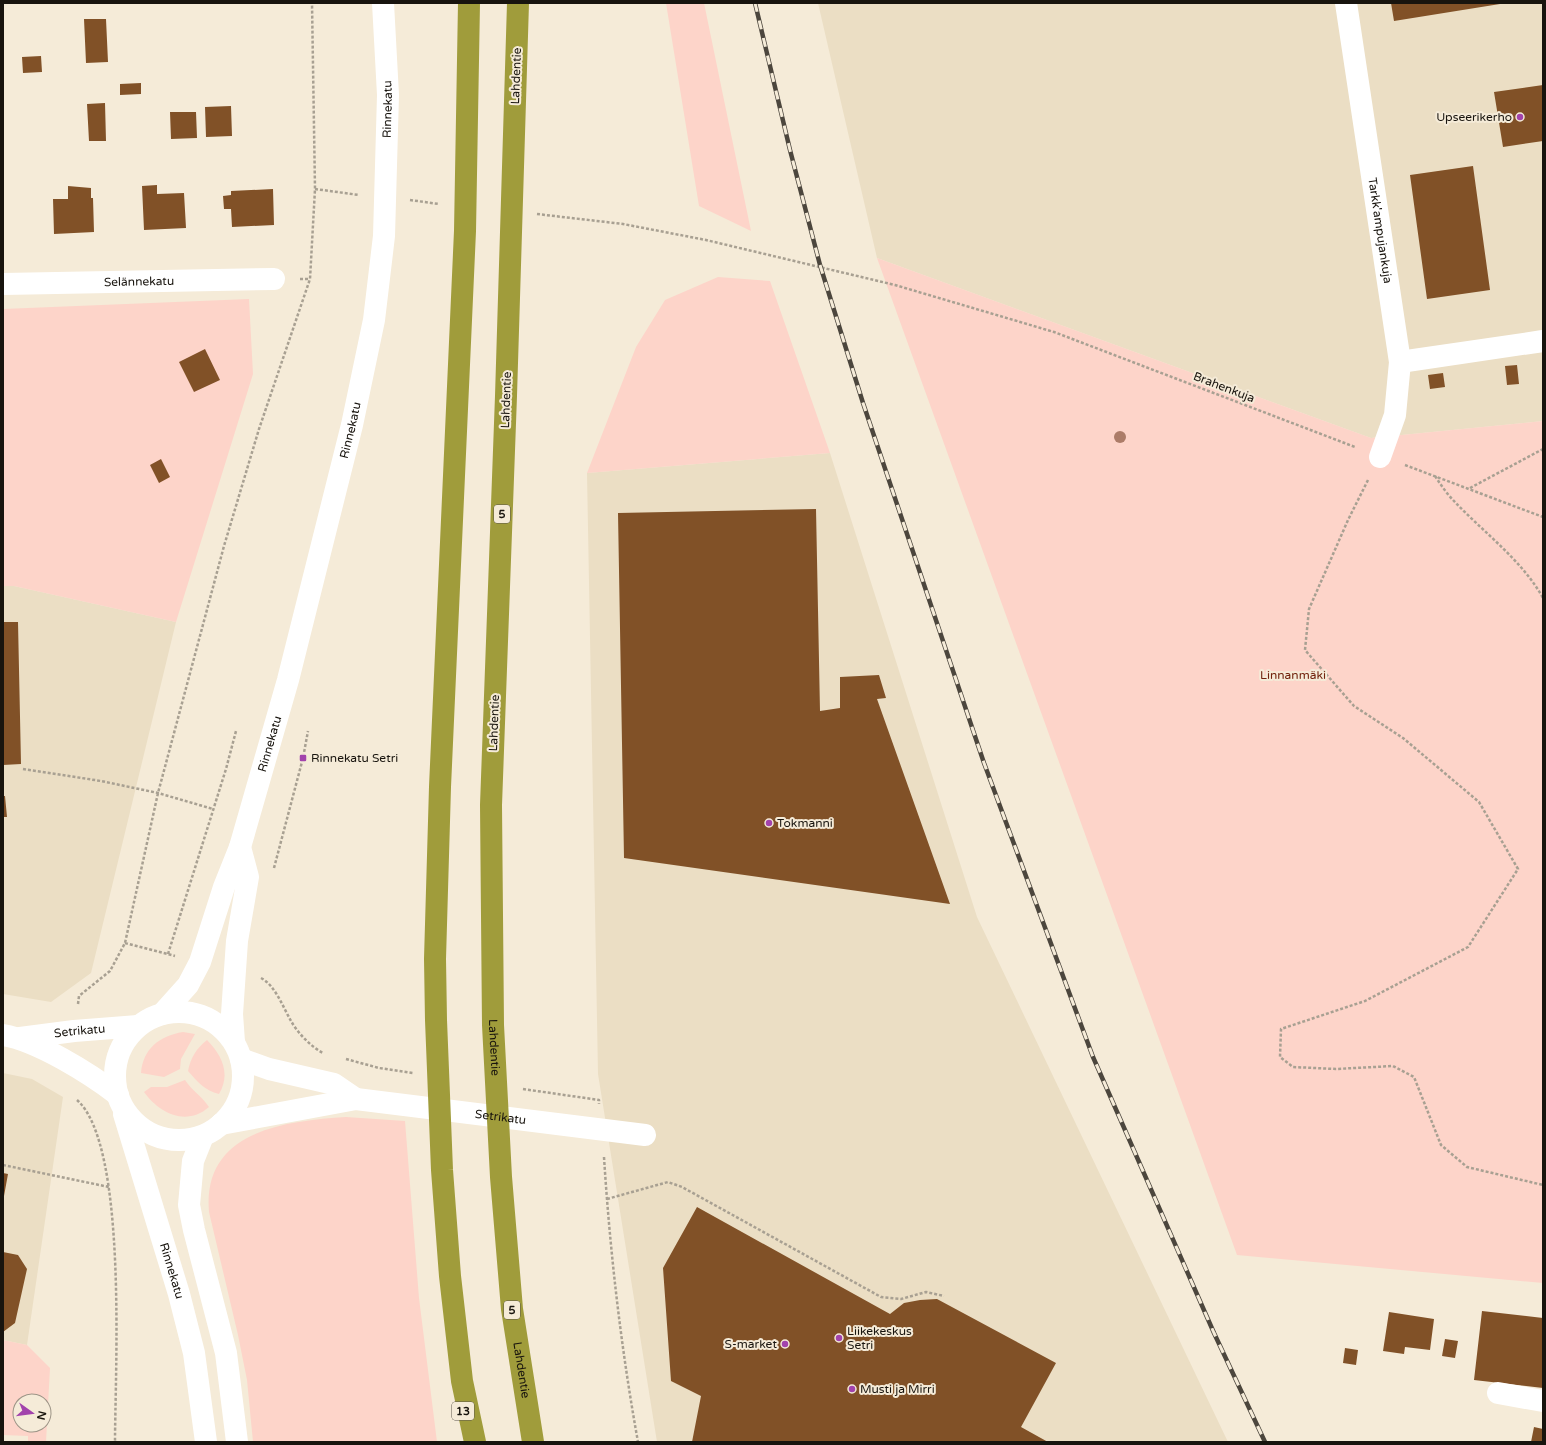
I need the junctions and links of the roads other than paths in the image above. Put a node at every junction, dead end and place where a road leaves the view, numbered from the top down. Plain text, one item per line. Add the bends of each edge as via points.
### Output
1 (383, 3) edge
2 (469, 3) edge
3 (518, 3) edge
4 (1346, 3) edge
5 (274, 279) dead end
6 (3, 284) edge
7 (1543, 341) edge
8 (1400, 362) junction
9 (1380, 457) road end
10 (240, 847) junction
11 (162, 1014) junction
12 (138, 1026) junction
13 (12, 1036) edge
14 (238, 1051) junction
15 (119, 1099) junction
16 (356, 1099) junction
17 (222, 1124) junction
18 (645, 1135) dead end
19 (203, 1136) junction
20 (462, 1381) junction
21 (1498, 1393) dead end
22 (1543, 1401) edge
23 (206, 1442) edge
24 (237, 1442) edge
25 (463, 1442) edge
26 (475, 1442) edge
27 (533, 1442) edge

1 - 10 street, Rinnekatu via 387,110 384,236 374,320 352,425 288,680
2 - 20 highway via 465,231 440,787 435,959 442,1170 450,1276
3 - 27 highway, Lahdentie / 5 via 491,805 493,1025 501,1176 512,1309
4 - 8 street, Tarkk'ampujankuja
5 - 6 street, Selännekatu
7 - 8 street
8 - 9 street, Tarkk'ampujankuja via 1395,415
10 - 11 street, Rinnekatu via 200,962 188,985
10 - 14 street via 248,877 237,941 232,1014
11 - 12 street
11 - 14 street via 178,1011 206,1017 224,1029
12 - 13 street, Setrikatu
12 - 15 street via 120,1050 115,1072
13 - 15 street, Setrikatu via 97,1079
14 - 16 street, Setrikatu via 269,1069 334,1084
14 - 17 street via 244,1077 241,1095 233,1111
15 - 19 street via 130,1117 141,1128 155,1136 171,1140
15 - 23 street, Rinnekatu via 175,1279 192,1346
16 - 17 street, Setrikatu
16 - 18 street, Setrikatu
17 - 19 street
19 - 24 street via 193,1161 189,1205 226,1353
20 - 25 highway, 13
20 - 26 highway
21 - 22 street

